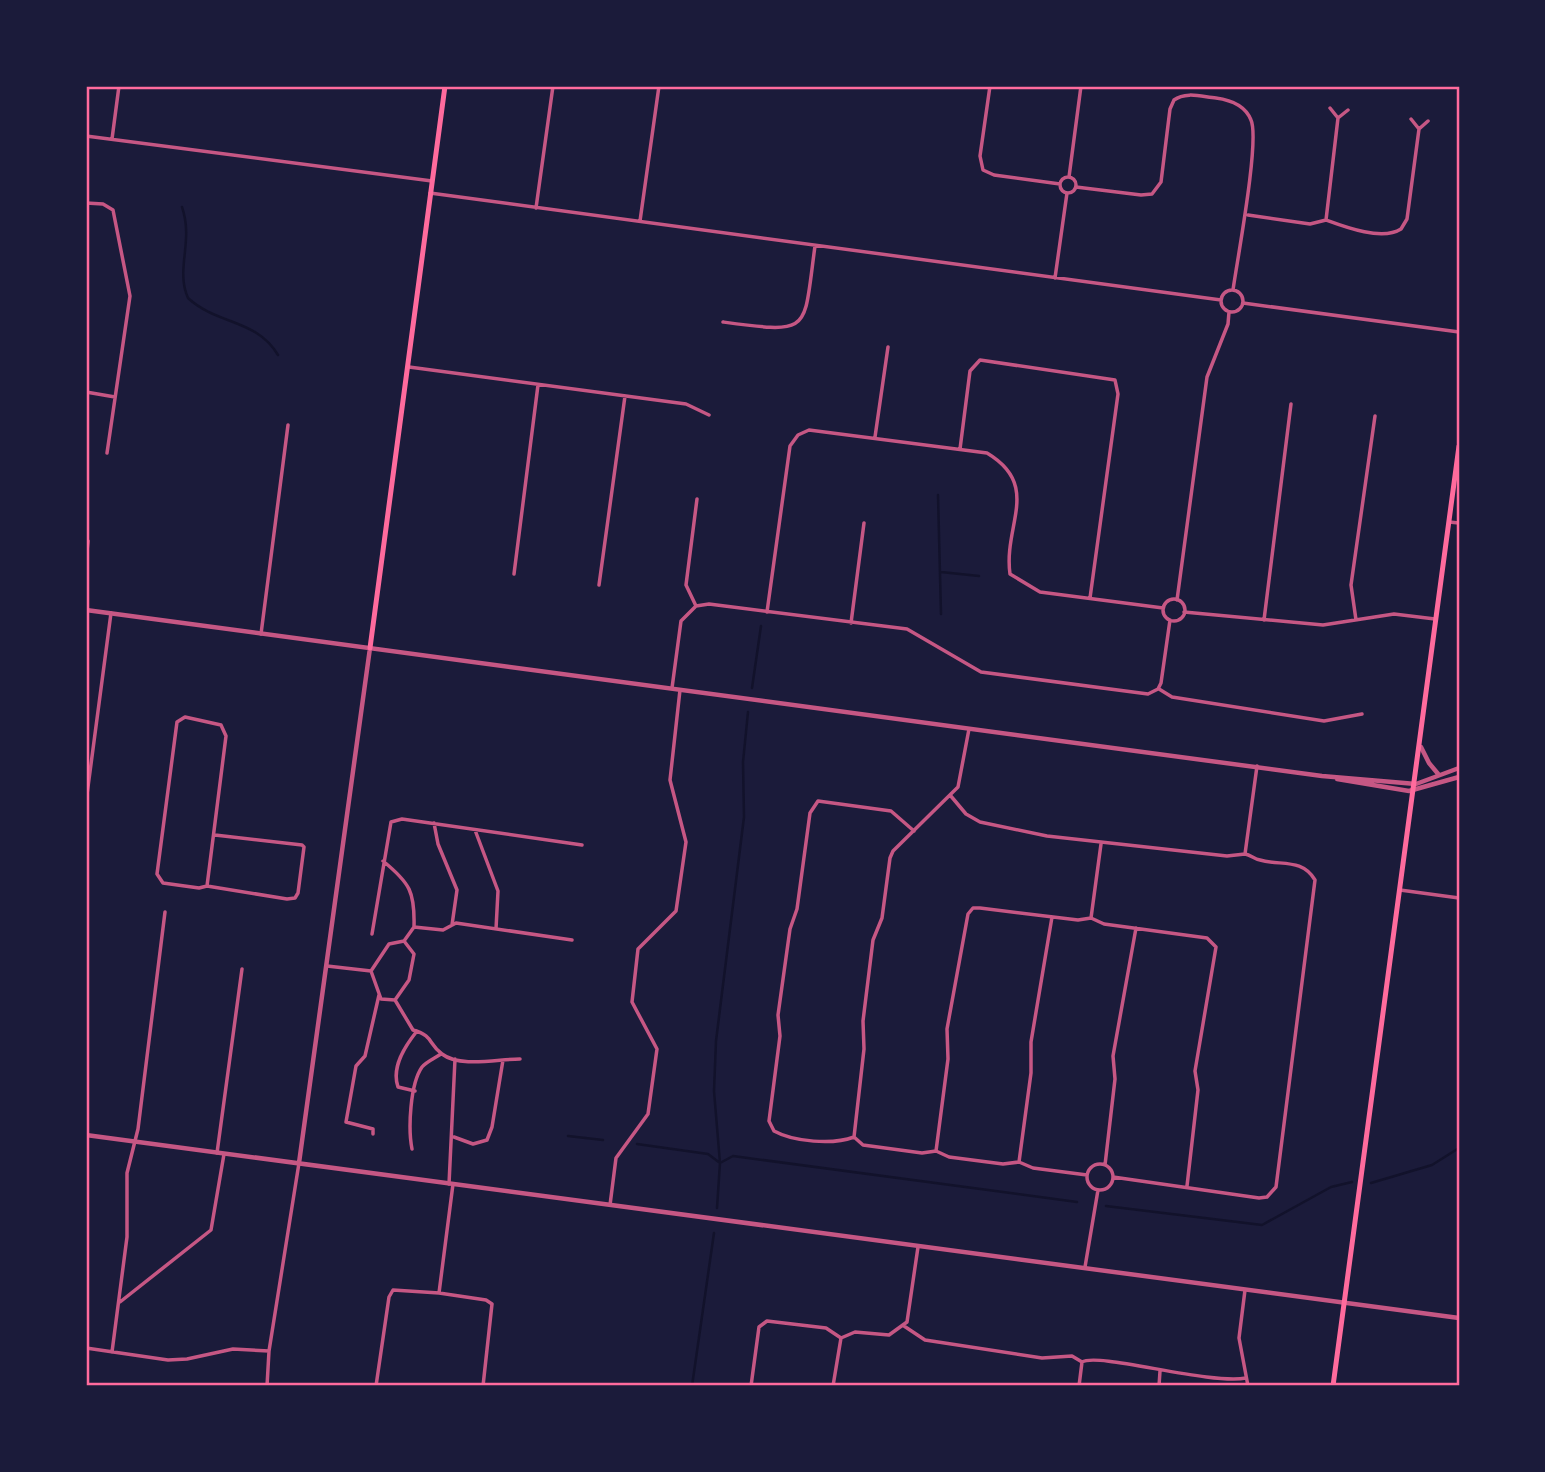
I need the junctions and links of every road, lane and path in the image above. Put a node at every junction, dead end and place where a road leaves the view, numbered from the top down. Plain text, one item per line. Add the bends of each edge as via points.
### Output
1 (119, 86) edge
2 (445, 86) edge
3 (553, 86) edge
4 (659, 86) edge
5 (990, 86) edge
6 (1082, 86) edge
7 (1331, 108) dead end
8 (1348, 110) dead end
9 (1338, 118) junction
10 (1411, 119) dead end
11 (1428, 121) dead end
12 (1419, 129) junction
13 (86, 136) edge
14 (112, 139) junction
15 (1069, 177) junction
16 (432, 181) junction
17 (1060, 184) junction
18 (1076, 187) junction
19 (430, 193) junction
20 (1067, 193) junction
21 (86, 203) edge
22 (536, 208) junction
23 (1248, 215) junction
24 (1326, 220) junction
25 (640, 221) junction
26 (815, 246) junction
27 (1055, 278) junction
28 (1233, 290) junction
29 (1221, 300) junction
30 (1243, 303) junction
31 (1229, 312) junction
32 (723, 322) dead end
33 (1459, 332) edge
34 (888, 347) dead end
35 (407, 366) junction
36 (538, 385) junction
37 (86, 392) edge
38 (625, 396) junction
39 (115, 397) junction
40 (1291, 404) dead end
41 (709, 415) dead end
42 (1375, 416) dead end
43 (288, 425) dead end
44 (875, 436) junction
45 (1459, 446) edge
46 (960, 449) junction
47 (107, 453) dead end
48 (697, 499) dead end
49 (1449, 522) junction
50 (864, 523) dead end
51 (1459, 523) edge
52 (88, 541) dead end
53 (86, 561) edge
54 (514, 574) dead end
55 (599, 585) dead end
56 (1090, 598) junction
57 (1177, 600) junction
58 (696, 606) junction
59 (1163, 608) junction
60 (86, 610) edge
61 (767, 612) junction
62 (1184, 612) junction
63 (111, 613) junction
64 (1170, 620) junction
65 (1264, 620) junction
66 (1356, 620) junction
67 (1437, 620) junction
68 (851, 623) junction
69 (261, 634) junction
70 (370, 648) junction
71 (672, 688) junction
72 (1158, 689) junction
73 (680, 690) junction
74 (1362, 714) dead end
75 (969, 727) junction
76 (1421, 747) junction
77 (1257, 766) junction
78 (1459, 768) edge
79 (1440, 776) junction
80 (1459, 777) edge
81 (1415, 788) junction
82 (950, 795) junction
83 (86, 802) edge
84 (434, 823) junction
85 (474, 829) junction
86 (914, 831) junction
87 (215, 835) junction
88 (1101, 843) junction
89 (582, 845) dead end
90 (1245, 853) junction
91 (383, 861) junction
92 (207, 886) junction
93 (1400, 890) junction
94 (1459, 898) edge
95 (165, 912) dead end
96 (1052, 917) junction
97 (1091, 918) junction
98 (452, 925) junction
99 (414, 927) junction
100 (1136, 928) junction
101 (496, 929) junction
102 (372, 934) dead end
103 (572, 940) dead end
104 (404, 941) junction
105 (327, 966) junction
106 (242, 970) dead end
107 (371, 971) junction
108 (380, 995) junction
109 (395, 1000) junction
110 (418, 1031) junction
111 (441, 1054) junction
112 (454, 1059) junction
113 (503, 1059) junction
114 (520, 1059) dead end
115 (415, 1091) junction
116 (373, 1134) dead end
117 (86, 1135) edge
118 (454, 1137) junction
119 (854, 1137) junction
120 (134, 1142) junction
121 (412, 1149) dead end
122 (936, 1151) junction
123 (217, 1153) junction
124 (225, 1153) junction
125 (1019, 1162) junction
126 (299, 1163) junction
127 (1105, 1165) junction
128 (1087, 1175) junction
129 (1113, 1177) junction
130 (451, 1184) junction
131 (1187, 1186) junction
132 (1098, 1190) junction
133 (610, 1205) junction
134 (918, 1247) junction
135 (1085, 1266) junction
136 (1245, 1290) junction
137 (439, 1293) junction
138 (120, 1302) junction
139 (1345, 1302) junction
140 (1459, 1318) edge
141 (904, 1326) junction
142 (841, 1338) junction
143 (86, 1348) edge
144 (269, 1351) junction
145 (112, 1352) junction
146 (1082, 1362) junction
147 (1160, 1371) junction
148 (1246, 1378) junction
149 (267, 1386) edge
150 (376, 1386) edge
151 (483, 1386) edge
152 (751, 1386) edge
153 (833, 1386) edge
154 (1079, 1386) edge
155 (1158, 1386) edge
156 (1248, 1386) edge
157 (1333, 1386) edge

1 - 14 street
2 - 16 main road
3 - 22 street
4 - 25 street
5 - 17 street via 980,156 983,170
6 - 15 street
7 - 9 street
8 - 9 street
9 - 24 street
10 - 12 street
11 - 12 street
12 - 24 street via 1407,219 1401,229 1377,232 1344,228
13 - 14 street
14 - 16 street
15 - 17 street
15 - 18 street
16 - 19 main road
17 - 20 street
18 - 20 street
18 - 23 street via 1152,194 1161,182 1174,100 1182,95 1220,99 1240,106 1253,125
19 - 22 street
19 - 35 main road
20 - 27 street
21 - 39 street via 113,210 129,287
22 - 25 street
23 - 24 street via 1310,224
23 - 28 street via 1241,229
25 - 26 street
26 - 27 street
26 - 32 street via 805,314 796,324 776,329
27 - 29 street
28 - 29 street
28 - 30 street
29 - 31 street
30 - 31 street
30 - 33 street
31 - 57 street via 1207,377
34 - 44 street
35 - 36 street
35 - 70 main road
36 - 38 street
36 - 54 street
37 - 39 street
38 - 41 street via 686,404
38 - 55 street
39 - 47 street
40 - 65 street
42 - 66 street via 1351,585
43 - 69 street
44 - 46 street
44 - 61 street via 809,430 790,446
45 - 49 main road
46 - 56 street via 987,453 1006,464 1016,483 1010,574 1040,592
46 - 56 street via 970,371 980,360 1115,380 1118,394
48 - 58 street via 686,585
49 - 51 street
49 - 67 main road
50 - 68 street
52 - 53 street
56 - 59 street
57 - 59 street via 1167,601
57 - 62 street
58 - 61 street
58 - 71 street via 681,621
59 - 64 street
60 - 63 street
61 - 68 street
62 - 64 street via 1178,620
62 - 65 street
63 - 69 street
63 - 83 street
64 - 72 street
65 - 66 street via 1323,625
66 - 67 street via 1394,614
67 - 76 main road
68 - 72 street via 907,629 981,672 1140,694
69 - 70 street
70 - 71 street
70 - 105 street
71 - 73 street
72 - 74 street via 1172,697 1324,721
73 - 75 street
73 - 133 street via 670,780 686,842 676,911 638,948 632,1002 657,1049 648,1114 616,1157
75 - 77 street
75 - 82 street via 962,780
76 - 79 street
76 - 81 main road
77 - 81 street
77 - 90 street
78 - 79 street
79 - 81 street
80 - 81 street
81 - 93 main road
82 - 86 street
82 - 88 street via 980,822
84 - 85 street
84 - 91 street via 391,822
84 - 98 street via 457,890
85 - 89 street
85 - 101 street via 498,891
86 - 119 street via 893,850 873,940
86 - 119 street via 891,811 818,801 810,813 778,1015 780,1036 769,1121 774,1131 786,1135 836,1142
87 - 92 street
87 - 92 street via 302,845 298,894 287,899
87 - 92 street via 226,729 206,720 181,718 158,874 163,883
88 - 90 street via 1227,856
88 - 97 street
90 - 131 street via 1257,860 1298,865 1310,870 1315,880 1278,1177 1272,1193 1259,1198
91 - 99 street via 406,879 414,902
91 - 102 street
93 - 94 street
93 - 139 main road
95 - 120 street
96 - 97 street
96 - 122 street via 980,908 968,914 947,1029 948,1059
96 - 125 street via 1031,1042
97 - 100 street
98 - 99 street via 443,930
98 - 101 street
99 - 104 street
100 - 127 street via 1116,1037
100 - 131 street via 1207,938 1216,947 1195,1071 1198,1090
101 - 103 street
104 - 107 street via 389,944
104 - 109 street via 414,954 409,980
105 - 107 street
105 - 126 street
106 - 123 street
107 - 108 street
108 - 109 street
108 - 116 street via 365,1056 356,1066 346,1122 373,1129
109 - 110 street
110 - 111 street via 428,1034
110 - 115 street via 405,1046 395,1077 398,1087
111 - 112 street
111 - 115 street via 422,1067
112 - 113 street
112 - 118 street
113 - 114 street
113 - 118 street via 487,1140 473,1144
115 - 121 street via 408,1128
117 - 120 street
118 - 130 street
119 - 122 street via 863,1145
120 - 123 street
120 - 138 street via 127,1172
122 - 125 street via 963,1159
123 - 124 street
124 - 126 street
124 - 138 street via 211,1230
125 - 128 street
126 - 130 street
126 - 144 street
127 - 128 street via 1093,1166
127 - 129 street
128 - 132 street via 1089,1185
129 - 131 street
129 - 132 street via 1107,1188
130 - 133 street
130 - 137 street
132 - 135 street
133 - 134 street
134 - 135 street
134 - 141 street via 909,1318
135 - 136 street
136 - 139 street
136 - 148 street via 1239,1338
137 - 150 street via 393,1290
137 - 151 street via 492,1304
138 - 145 street
139 - 140 street
139 - 157 main road
141 - 142 street via 889,1335 855,1332
141 - 146 street via 925,1340 1042,1358 1072,1356
142 - 152 street via 826,1328 767,1321 759,1327
142 - 153 street
143 - 145 street
144 - 145 street via 233,1349 168,1360
144 - 149 street
146 - 147 street via 1106,1359
146 - 154 street
147 - 148 street via 1222,1381
147 - 155 street
148 - 156 street

